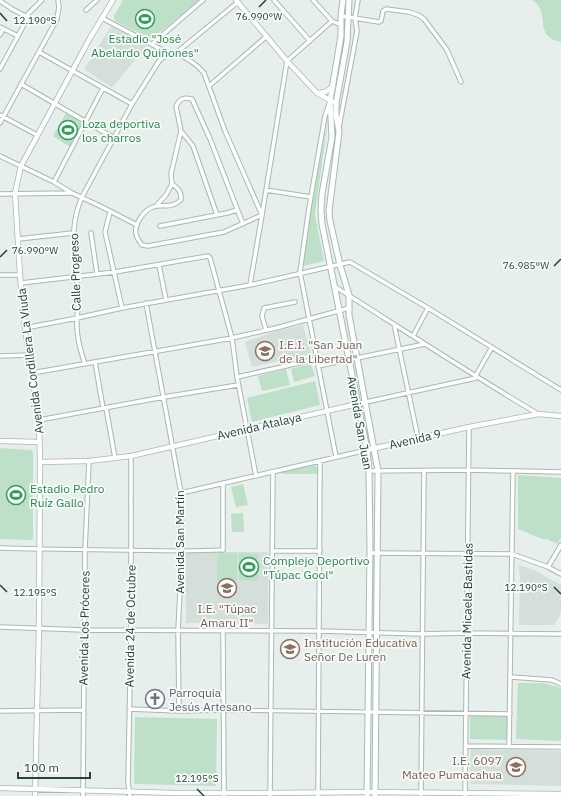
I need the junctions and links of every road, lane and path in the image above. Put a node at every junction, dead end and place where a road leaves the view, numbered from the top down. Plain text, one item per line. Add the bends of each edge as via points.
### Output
1 (42, 0) edge
2 (58, 0) edge
3 (97, 0) edge
4 (113, 0) edge
5 (203, 0) edge
6 (274, 0) edge
7 (313, 0) edge
8 (343, 0) edge
9 (349, 0) edge
10 (358, 0) edge
11 (237, 1) edge
12 (0, 2) edge
13 (86, 10) dead end
14 (341, 16) junction
15 (27, 17) junction
16 (348, 17) junction
17 (102, 18) junction
18 (355, 18) junction
19 (332, 21) junction
20 (341, 25) junction
21 (2, 28) edge
22 (0, 35) edge
23 (18, 36) junction
24 (267, 36) junction
25 (310, 41) junction
26 (152, 44) junction
27 (39, 52) junction
28 (176, 53) junction
29 (170, 54) junction
30 (287, 61) junction
31 (0, 69) edge
32 (73, 70) junction
33 (460, 82) dead end
34 (21, 84) junction
35 (210, 86) junction
36 (333, 87) junction
37 (103, 88) junction
38 (317, 93) junction
39 (330, 101) junction
40 (55, 103) junction
41 (336, 103) junction
42 (132, 104) junction
43 (343, 105) junction
44 (2, 116) edge
45 (86, 121) junction
46 (0, 123) edge
47 (181, 131) junction
48 (339, 132) junction
49 (37, 135) junction
50 (114, 138) junction
51 (0, 156) edge
52 (21, 166) junction
53 (54, 182) junction
54 (172, 184) junction
55 (266, 190) junction
56 (15, 193) junction
57 (72, 193) junction
58 (0, 194) edge
59 (82, 197) junction
60 (311, 197) junction
61 (156, 206) junction
62 (237, 210) junction
63 (110, 212) junction
64 (217, 215) junction
65 (262, 215) junction
66 (243, 224) junction
67 (137, 225) junction
68 (160, 226) dead end
69 (73, 233) junction
70 (91, 233) dead end
71 (18, 239) junction
72 (339, 264) junction
73 (159, 265) junction
74 (330, 266) junction
75 (115, 272) junction
76 (300, 272) junction
77 (20, 274) junction
78 (97, 274) junction
79 (0, 275) edge
80 (77, 276) junction
81 (21, 283) junction
82 (250, 285) junction
83 (334, 286) junction
84 (219, 290) junction
85 (349, 295) junction
86 (166, 300) junction
87 (294, 302) dead end
88 (146, 303) junction
89 (122, 308) junction
90 (349, 308) junction
91 (428, 308) junction
92 (339, 311) junction
93 (76, 318) junction
94 (309, 318) junction
95 (394, 324) junction
96 (26, 328) junction
97 (266, 330) junction
98 (413, 336) junction
99 (232, 338) junction
100 (426, 344) junction
101 (492, 347) junction
102 (399, 349) junction
103 (155, 351) junction
104 (30, 355) junction
105 (0, 356) edge
106 (357, 358) junction
107 (317, 359) junction
108 (349, 360) junction
109 (95, 362) junction
110 (85, 364) junction
111 (318, 366) junction
112 (32, 373) junction
113 (237, 377) junction
114 (475, 377) junction
115 (238, 385) junction
116 (561, 390) edge
117 (408, 392) junction
118 (164, 397) junction
119 (366, 402) junction
120 (357, 404) junction
121 (105, 408) junction
122 (327, 411) junction
123 (538, 414) junction
124 (560, 415) edge
125 (39, 420) junction
126 (469, 427) junction
127 (247, 429) junction
128 (418, 438) junction
129 (0, 441) edge
130 (39, 442) junction
131 (173, 446) junction
132 (375, 448) junction
133 (366, 450) junction
134 (131, 456) junction
135 (336, 457) junction
136 (115, 458) junction
137 (89, 461) junction
138 (320, 461) junction
139 (40, 462) junction
140 (468, 470) junction
141 (369, 471) junction
142 (378, 471) junction
143 (424, 471) junction
144 (273, 472) junction
145 (513, 472) junction
146 (561, 472) edge
147 (256, 476) junction
148 (224, 483) junction
149 (181, 493) junction
150 (561, 545) edge
151 (0, 548) edge
152 (40, 549) junction
153 (85, 550) junction
154 (131, 550) junction
155 (223, 550) joint
156 (182, 551) junction
157 (272, 551) junction
158 (320, 551) junction
159 (370, 553) junction
160 (378, 553) junction
161 (424, 553) junction
162 (467, 553) junction
163 (512, 554) junction
164 (548, 567) junction
165 (561, 574) edge
166 (0, 627) edge
167 (39, 628) junction
168 (84, 630) junction
169 (131, 630) junction
170 (178, 631) junction
171 (223, 631) junction
172 (272, 631) junction
173 (319, 631) junction
174 (369, 632) junction
175 (376, 633) junction
176 (467, 633) junction
177 (511, 633) junction
178 (422, 634) junction
179 (561, 634) edge
180 (511, 677) junction
181 (561, 684) edge
182 (129, 709) junction
183 (82, 710) junction
184 (224, 710) junction
185 (271, 710) junction
186 (0, 711) edge
187 (37, 711) junction
188 (179, 711) junction
189 (319, 711) junction
190 (368, 712) junction
191 (376, 713) junction
192 (422, 713) junction
193 (466, 714) junction
194 (510, 714) junction
195 (466, 746) junction
196 (509, 746) junction
197 (561, 747) edge
198 (0, 788) edge
199 (35, 789) junction
200 (83, 790) junction
201 (130, 794) edge
202 (176, 794) edge
203 (224, 794) edge
204 (318, 794) edge
205 (367, 794) edge
206 (375, 794) edge
207 (421, 794) edge
208 (465, 794) edge
209 (561, 794) edge
210 (270, 795) edge
211 (509, 795) edge
212 (35, 796) edge
213 (83, 796) edge

1 - 15 street
2 - 27 street via 58,14
3 - 13 street
4 - 17 street, Avenida Cordillera La Viuda
5 - 26 street
6 - 25 street
7 - 19 street
8 - 14 main road, Avenida San Juan
9 - 16 main road, Avenida San Juan
10 - 18 street
11 - 24 street
11 - 28 street
12 - 15 street
14 - 16 street
14 - 20 main road, Avenida San Juan
15 - 23 street
16 - 18 street
16 - 41 main road, Avenida San Juan via 347,42
17 - 26 street
17 - 32 street, Avenida Cordillera La Viuda
18 - 33 street via 381,22 386,8 418,15 424,19 447,50
18 - 43 street via 357,31
19 - 20 street
19 - 25 street
20 - 36 main road, Avenida San Juan
21 - 22 street
21 - 23 street
23 - 31 street
24 - 30 street
24 - 35 street
25 - 30 street
26 - 29 street
27 - 32 street
27 - 34 street
28 - 29 street
28 - 35 street via 198,66
29 - 42 street, Calle Progreso via 159,61
30 - 38 street
30 - 55 street
32 - 37 street
32 - 40 street, Avenida Cordillera La Viuda
34 - 40 street
34 - 44 street
35 - 65 street via 225,131
36 - 38 street
36 - 39 main road, Avenida San Juan
37 - 42 street
37 - 45 street
38 - 39 street
39 - 41 street
39 - 60 street
39 - 74 main road, Avenida San Juan via 332,136 321,210
40 - 45 street
40 - 49 street, Avenida Cordillera La Viuda
41 - 43 street
41 - 48 main road, Avenida San Juan
42 - 50 street, Calle Progreso
43 - 48 street
44 - 46 street
44 - 49 street
45 - 50 street
45 - 53 street
47 - 54 street via 171,174
47 - 62 street via 176,106 179,100 192,99
47 - 64 street via 193,146
48 - 72 main road, Avenida San Juan via 329,211
49 - 52 street, Avenida Cordillera La Viuda
50 - 59 street, Calle Progreso
51 - 52 street
52 - 53 street
52 - 56 street, Avenida Cordillera La Viuda
53 - 57 street
54 - 61 street
54 - 61 street via 180,192 181,200 165,207
55 - 60 street
55 - 65 street
56 - 57 street
56 - 58 street
56 - 71 street, Avenida Cordillera La Viuda
57 - 59 street
59 - 63 street
59 - 69 street, Calle Progreso via 76,210
60 - 76 street
61 - 67 street via 147,209
62 - 64 street
62 - 66 street
63 - 67 street
63 - 75 street via 105,232
64 - 68 street
65 - 66 street
65 - 82 street
66 - 67 street via 224,232 148,246 142,245 138,240 135,233
69 - 71 street
69 - 80 street, Calle Progreso
70 - 78 street
71 - 77 street, Avenida Cordillera La Viuda
72 - 74 street
72 - 85 main road, Avenida San Juan
72 - 91 street via 352,262
73 - 75 street
73 - 84 street via 208,256
73 - 86 street
74 - 76 street
74 - 83 main road, Avenida San Juan
75 - 78 street
75 - 89 street
76 - 82 street
76 - 94 street
77 - 79 street
77 - 81 street, Avenida Cordillera La Viuda
78 - 80 street
80 - 81 street
80 - 93 street, Calle Progreso
81 - 96 street, Avenida Cordillera La Viuda
82 - 84 street
83 - 85 street
83 - 92 main road, Avenida San Juan
84 - 86 street
84 - 99 street
85 - 90 main road, Avenida San Juan
85 - 95 street
86 - 88 street
87 - 97 street via 264,308 262,316
88 - 89 street
88 - 103 street, Avenida San Martín
89 - 93 street
90 - 92 street
90 - 106 main road, Avenida San Juan
91 - 98 street
91 - 101 street
92 - 94 street
92 - 108 main road, Avenida San Juan
93 - 96 street
93 - 110 street, Calle Progreso
94 - 97 street
94 - 107 street
95 - 98 street
95 - 102 street
96 - 104 street, Avenida Cordillera La Viuda
97 - 99 street
98 - 100 street
99 - 103 street
99 - 113 street
100 - 102 street
100 - 114 street
101 - 114 street
101 - 116 street
102 - 106 street
102 - 117 street
103 - 109 street
103 - 118 street, Avenida San Martín
104 - 105 street
104 - 112 street, Avenida Cordillera La Viuda
106 - 108 street
106 - 119 main road, Avenida San Juan
107 - 111 street
107 - 113 street
108 - 111 street
108 - 120 main road, Avenida San Juan
109 - 110 street
109 - 121 street
110 - 112 street
111 - 122 street
112 - 125 street, Avenida Cordillera La Viuda
113 - 115 street
114 - 117 street, Avenida Atalaya
114 - 123 street
115 - 118 street
115 - 127 street
117 - 119 street, Avenida Atalaya
117 - 128 street
118 - 121 street
118 - 131 street, Avenida San Martín
119 - 120 street, Avenida Atalaya
119 - 132 main road, Avenida San Juan
120 - 122 street, Avenida Atalaya
120 - 133 main road, Avenida San Juan
121 - 125 street
121 - 136 street
122 - 127 street, Avenida Atalaya
122 - 135 street
123 - 124 street, Avenida 9
123 - 126 street, Avenida 9
125 - 130 street, Avenida Cordillera La Viuda
126 - 128 street, Avenida 9
126 - 140 street, Avenida Micaela Bastidas
127 - 131 street, Avenida Atalaya
127 - 147 street
128 - 132 street, Avenida 9
129 - 130 street
130 - 139 street, Avenida Cordillera La Viuda
131 - 134 street, Avenida Atalaya
131 - 149 street, Avenida San Martín
132 - 133 street, Avenida 9
132 - 142 main road, Avenida San Juan
133 - 135 street, Avenida 9
133 - 141 main road, Avenida San Juan
134 - 136 street, Avenida Atalaya
134 - 154 street, Avenida 24 de Octubre
135 - 138 street, Avenida 9
136 - 137 street, Avenida Atalaya
137 - 139 street, Avenida Atalaya
137 - 153 street, Avenida Los Próceres
138 - 144 street, Avenida 9
138 - 158 street
139 - 152 street, Avenida Cordillera La Viuda
140 - 143 street
140 - 145 street
140 - 162 street, Avenida Micaela Bastidas
141 - 142 street
141 - 159 main road, Avenida San Juan
142 - 143 street
142 - 160 main road, Avenida San Juan
143 - 161 street
144 - 147 street, Avenida 9
144 - 157 street
145 - 146 street
145 - 163 street
147 - 148 street, Avenida 9
148 - 149 street, Avenida 9
148 - 155 street
149 - 156 street, Avenida San Martín
150 - 164 street
151 - 152 street
152 - 153 street
152 - 167 street, Avenida Cordillera La Viuda
153 - 154 street
153 - 168 street, Avenida Los Próceres
154 - 156 street
154 - 169 street, Avenida 24 de Octubre
155 - 156 street
156 - 170 street, Avenida San Martín
157 - 158 street
157 - 172 street
158 - 173 street
159 - 160 street
159 - 174 main road, Avenida San Juan
160 - 161 street
160 - 175 main road, Avenida San Juan
161 - 162 street
161 - 178 street
162 - 163 street
162 - 176 street, Avenida Micaela Bastidas
163 - 164 street
163 - 177 street
164 - 165 street
166 - 167 street
167 - 168 street
167 - 187 street, Avenida Cordillera La Viuda
168 - 169 street
168 - 183 street, Avenida Los Próceres
169 - 170 street
169 - 182 street, Avenida 24 de Octubre
170 - 171 street
170 - 188 street, Avenida San Martín
171 - 172 street
171 - 184 street
172 - 173 street
172 - 185 street
173 - 174 street
173 - 189 street
174 - 175 street
174 - 190 main road, Avenida San Juan
175 - 178 street
175 - 191 main road, Avenida San Juan
176 - 177 street
176 - 178 street
176 - 193 street, Avenida Micaela Bastidas
177 - 179 street
177 - 180 street
178 - 192 street
180 - 181 street via 552,680
180 - 194 street
182 - 188 street
182 - 201 street, Avenida 24 de Octubre
183 - 187 street
183 - 200 street, Avenida Los Próceres
184 - 185 street
184 - 188 street
184 - 203 street
185 - 189 street
185 - 210 street
186 - 187 street
187 - 199 street, Avenida Cordillera La Viuda
189 - 190 street
189 - 204 street
190 - 191 street
190 - 205 main road, Avenida San Juan
191 - 192 street
191 - 206 main road, Avenida San Juan
192 - 193 street
192 - 207 street
193 - 194 street
193 - 195 street, Avenida Micaela Bastidas
194 - 196 street
195 - 196 street
195 - 208 street, Avenida Micaela Bastidas
196 - 197 street
198 - 199 street
199 - 200 street
199 - 212 street, Avenida Cordillera La Viuda
200 - 201 street
200 - 213 street, Avenida Los Próceres
201 - 202 street
202 - 203 street
203 - 210 street
204 - 205 street
204 - 210 street
205 - 206 street
206 - 207 street
207 - 208 street
208 - 211 street
209 - 211 street

